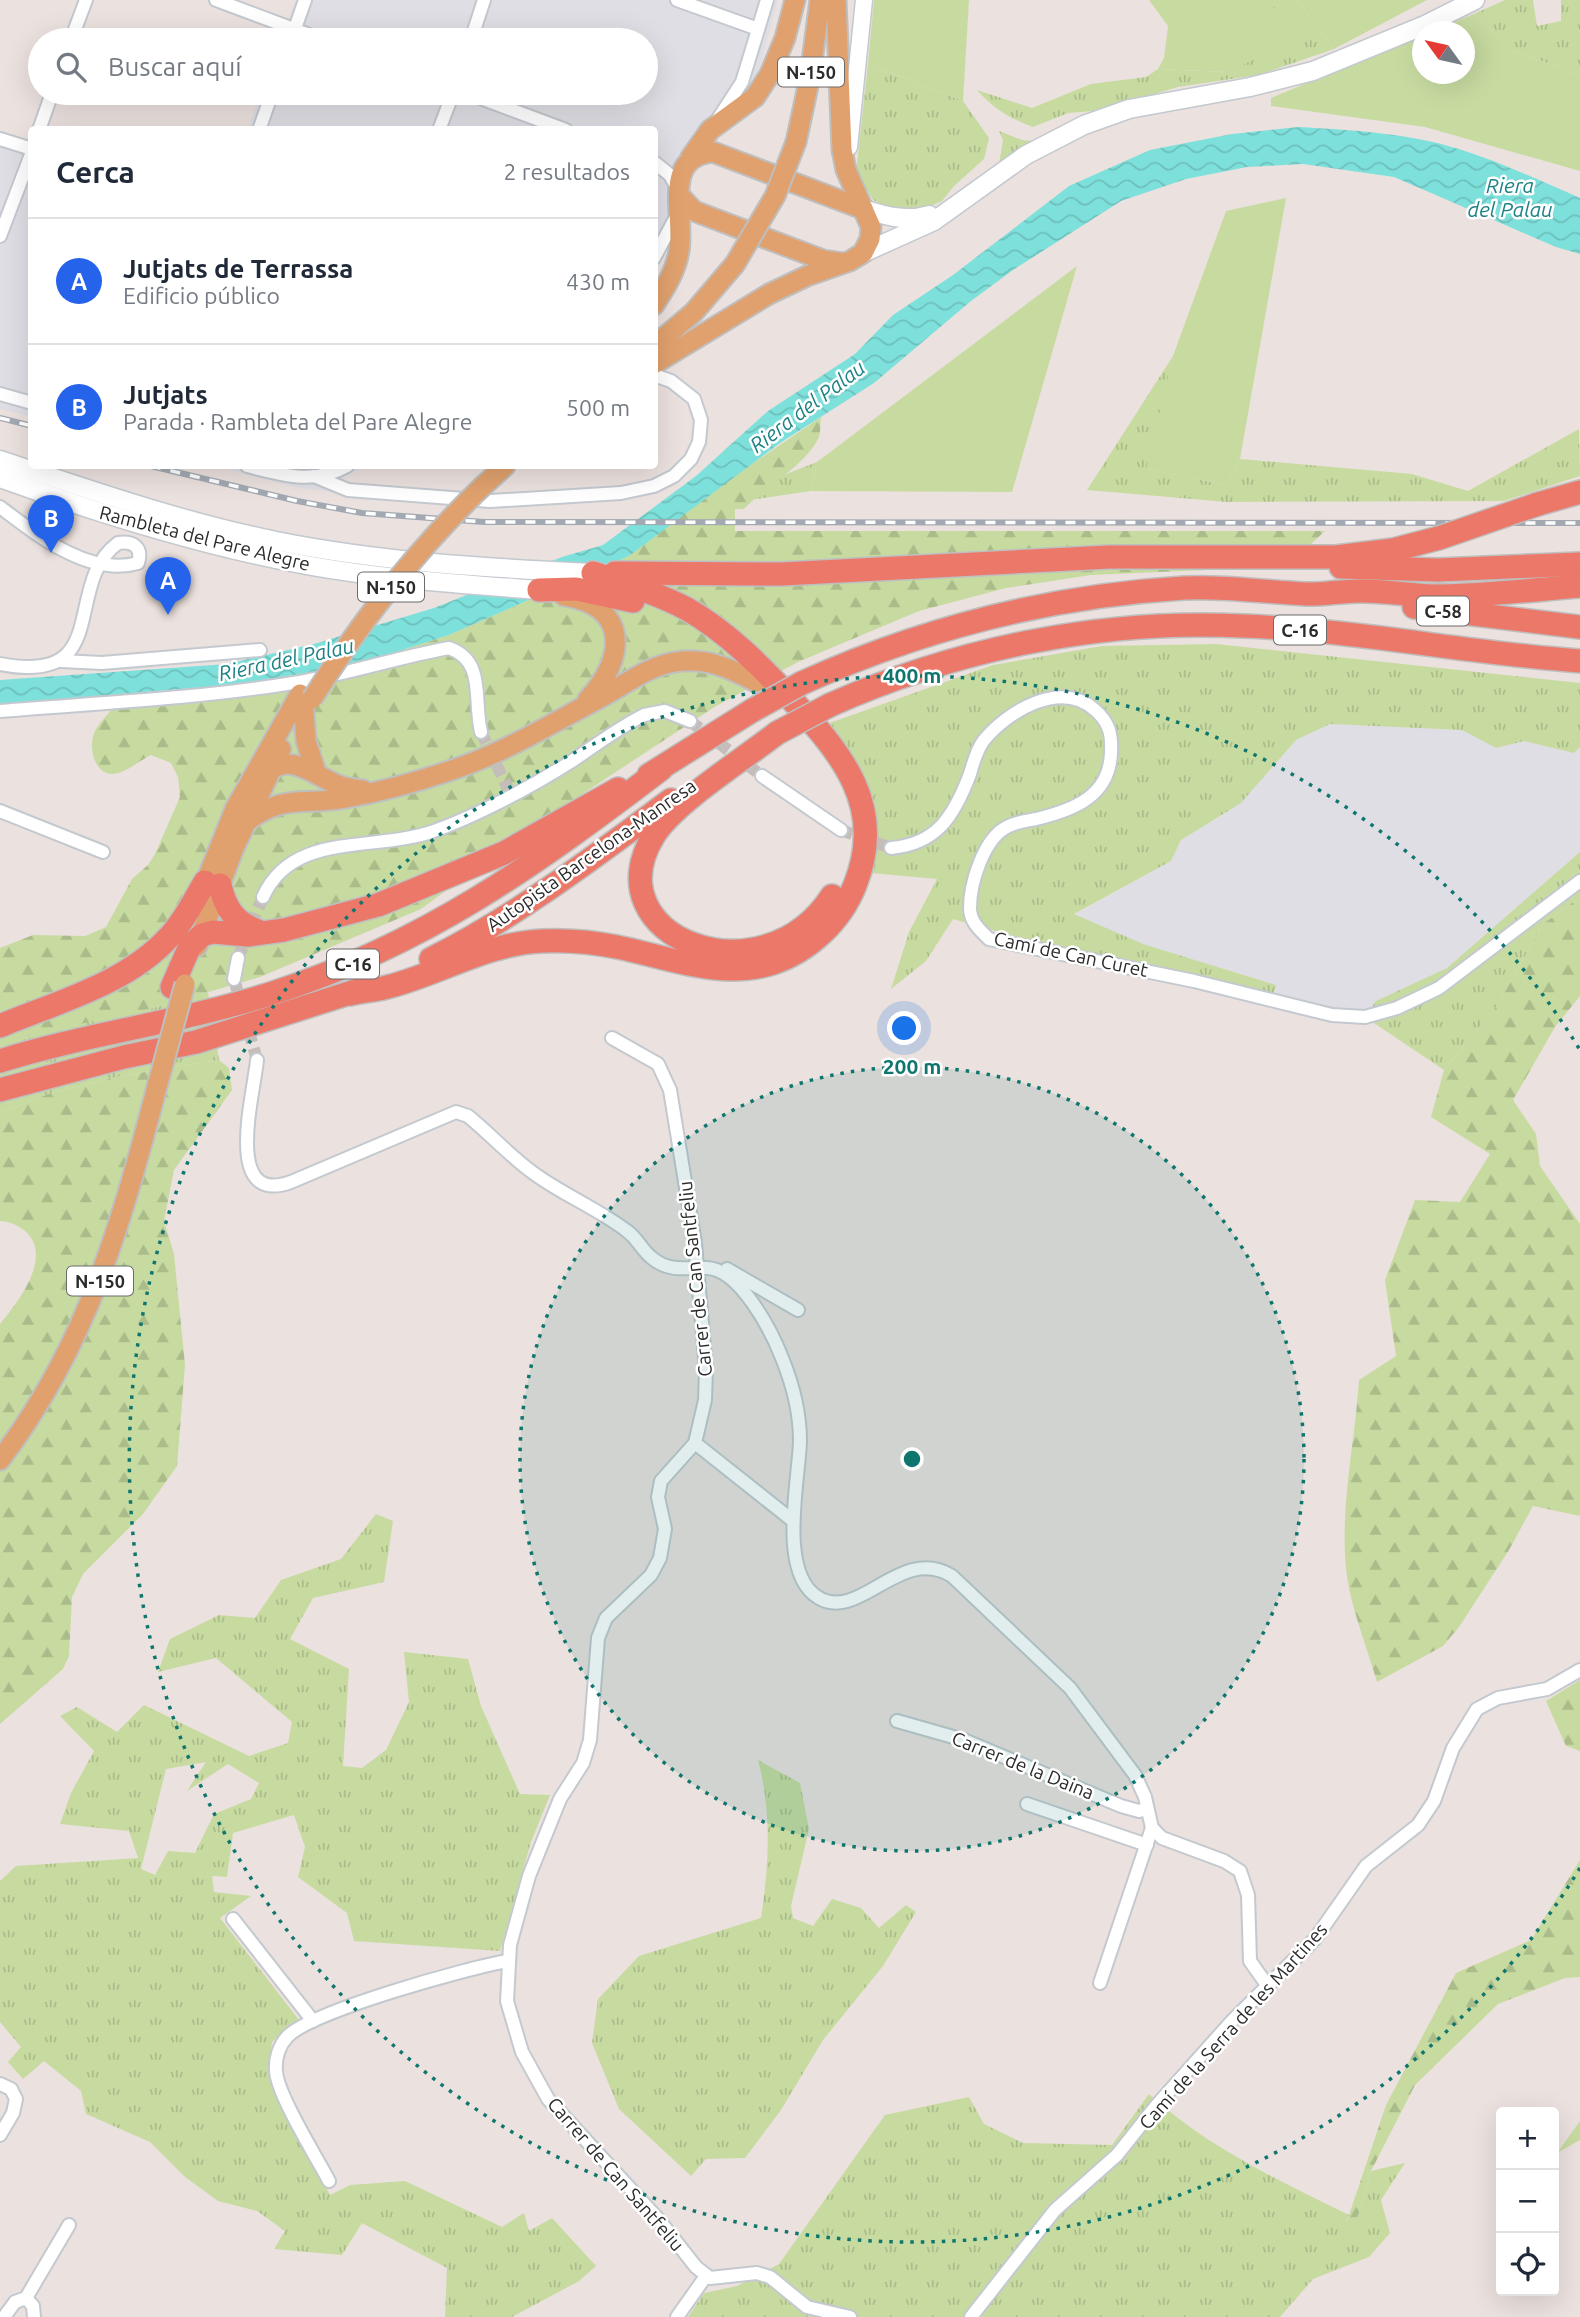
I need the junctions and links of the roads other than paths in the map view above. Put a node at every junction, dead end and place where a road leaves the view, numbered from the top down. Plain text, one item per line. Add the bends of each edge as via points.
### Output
1 (86, 0) edge
2 (216, 0) edge
3 (305, 0) edge
4 (484, 0) edge
5 (677, 0) edge
6 (767, 0) edge
7 (795, 0) edge
8 (809, 0) edge
9 (820, 0) edge
10 (836, 0) edge
11 (864, 0) edge
12 (1454, 0) edge
13 (1475, 0) edge
14 (76, 28) edge
15 (278, 28) edge
16 (295, 28) edge
17 (475, 28) edge
18 (758, 29) junction
19 (1402, 32) junction
20 (47, 105) edge
21 (268, 105) edge
22 (448, 105) edge
23 (499, 105) edge
24 (40, 126) edge
25 (260, 126) edge
26 (441, 126) edge
27 (555, 126) edge
28 (710, 130) junction
29 (0, 139) edge
30 (790, 141) junction
31 (28, 149) edge
32 (691, 157) junction
33 (28, 161) edge
34 (658, 165) edge
35 (846, 170) junction
36 (679, 198) junction
37 (953, 207) junction
38 (863, 209) junction
39 (0, 236) edge
40 (658, 248) edge
41 (863, 253) junction
42 (730, 261) junction
43 (843, 263) junction
44 (658, 297) edge
45 (658, 328) edge
46 (658, 343) edge
47 (658, 362) edge
48 (658, 376) edge
49 (0, 394) edge
50 (28, 402) edge
51 (0, 460) edge
52 (28, 469) edge
53 (28, 469) edge
54 (258, 469) edge
55 (342, 469) edge
56 (491, 469) edge
57 (501, 469) edge
58 (316, 471) edge
59 (0, 478) edge
60 (477, 486) junction
61 (1580, 492) edge
62 (0, 507) edge
63 (1254, 559) junction
64 (1580, 564) edge
65 (593, 573) junction
66 (1580, 586) edge
67 (539, 590) junction
68 (1307, 594) junction
69 (656, 602) junction
70 (1580, 627) edge
71 (260, 650) dead end
72 (61, 661) junction
73 (1580, 661) edge
74 (0, 664) edge
75 (756, 682) junction
76 (305, 702) junction
77 (0, 711) edge
78 (570, 713) junction
79 (690, 721) tunnel mouth
80 (280, 727) junction
81 (481, 732) tunnel mouth
82 (777, 733) junction
83 (272, 767) junction
84 (661, 769) junction
85 (316, 772) junction
86 (762, 776) tunnel mouth
87 (369, 792) junction
88 (302, 800) junction
89 (0, 811) edge
90 (240, 816) junction
91 (841, 830) tunnel mouth
92 (891, 848) tunnel mouth
93 (103, 852) dead end
94 (1580, 881) edge
95 (212, 883) junction
96 (263, 897) tunnel mouth
97 (261, 932) junction
98 (202, 935) junction
99 (238, 958) tunnel mouth
100 (234, 979) tunnel mouth
101 (179, 986) junction
102 (350, 994) junction
103 (0, 1026) edge
104 (612, 1038) dead end
105 (257, 1060) tunnel mouth
106 (0, 1061) edge
107 (153, 1084) junction
108 (0, 1090) edge
109 (696, 1269) junction
110 (716, 1269) junction
111 (798, 1310) dead end
112 (0, 1443) edge
113 (695, 1443) junction
114 (0, 1461) edge
115 (792, 1520) junction
116 (1580, 1670) edge
117 (898, 1721) dead end
118 (1027, 1804) dead end
119 (1147, 1809) junction
120 (1152, 1828) junction
121 (1147, 1845) junction
122 (233, 1919) dead end
123 (508, 1961) junction
124 (1100, 1983) dead end
125 (1267, 1985) junction
126 (313, 2021) junction
127 (0, 2084) edge
128 (0, 2135) edge
129 (329, 2181) dead end
130 (69, 2225) dead end
131 (706, 2276) junction
132 (26, 2298) junction
133 (4, 2317) edge
134 (34, 2317) edge
135 (677, 2317) edge
136 (850, 2317) edge
137 (971, 2317) edge

1 - 14 street
2 - 15 street
3 - 16 street
4 - 17 street
5 - 18 street
6 - 18 street
7 - 28 main road via 770,75 755,97
8 - 30 main road, N-150
9 - 30 main road, N-150 via 810,77
10 - 35 main road
11 - 35 street
12 - 19 main road
13 - 19 main road
18 - 28 street via 741,82
19 - 37 main road via 1278,81 1140,106 1084,125 1026,155
20 - 24 street
21 - 25 street
22 - 26 street
23 - 27 street
28 - 32 main road
29 - 31 street
30 - 42 main road, N-150, bridge via 769,208
32 - 36 main road via 681,169
32 - 38 main road via 713,152
33 - 39 street
34 - 36 street via 670,175
35 - 38 main road
36 - 40 street
36 - 43 main road via 694,211 823,260
36 - 44 main road via 676,263
37 - 38 main road via 916,219
37 - 41 main road via 934,221
38 - 41 main road via 872,232
41 - 43 main road
42 - 45 main road, N-150
42 - 46 main road, N-150 via 694,312
43 - 47 main road via 769,294
48 - 58 street via 694,399 701,420 699,442 691,459 674,476 654,486 621,493 490,501 348,490
49 - 50 street
51 - 52 main road, Rambleta del Pare Alegre
53 - 65 main road, Rambleta del Pare Alegre via 273,541 370,557
54 - 58 street via 289,477
55 - 58 street via 329,476
56 - 60 main road, N-150
57 - 60 main road, N-150
59 - 67 main road, Rambleta del Pare Alegre via 148,526 272,558 357,573
60 - 76 main road, N-150, bridge via 403,571
61 - 63 highway, bridge via 1392,550
62 - 72 street via 53,543 98,565 75,642
63 - 64 highway via 1396,570
63 - 65 highway via 1109,557 782,574
65 - 69 highway
66 - 68 highway, C-16 via 1431,596 1363,591
67 - 69 highway
67 - 78 main road via 590,604 614,631 616,653 608,675
68 - 70 highway, C-58
68 - 84 highway, C-16, bridge via 1186,588 1057,602 1003,613 867,653 753,710
69 - 75 highway via 713,643
69 - 102 highway via 701,618 737,644 821,732 846,765 859,794 866,838 859,876 836,918 800,951 754,967 706,966 580,941 539,941 488,951 393,986
71 - 72 street via 102,663
72 - 74 street
73 - 82 highway, C-16, bridge via 1241,625 1128,628 1020,643 894,678
75 - 78 main road via 708,662 674,662 642,673
75 - 82 highway via 823,755 839,781 850,821 849,854 827,905 788,937 741,952 690,944 666,930 648,905 642,877 648,847 659,828 687,801
76 - 80 main road, N-150
76 - 83 main road, N-150
76 - 85 main road via 306,741
77 - 81 street via 288,684 449,648 464,653 473,667
78 - 87 main road via 470,764
79 - 96 street via 665,712 644,715 430,832 393,842 319,849 295,860 270,882
80 - 83 main road
80 - 90 main road, N-150
82 - 102 highway, Autopista Barcelona-Manresa / C-16 via 672,798 496,923 396,976
83 - 85 main road via 286,763
83 - 88 main road via 277,783
83 - 90 main road
84 - 97 highway via 451,877 378,905
84 - 106 highway, C-16 via 529,867 385,951 271,994
85 - 87 main road via 333,783
86 - 91 street
87 - 88 main road
88 - 90 main road
89 - 93 street
90 - 95 main road, N-150
92 - 94 street, Camí de Can Curet via 915,846 935,832 954,811 983,742 1014,715 1055,697 1075,698 1107,721 1112,739 1107,780 1096,795 1072,807 1004,828 987,848 970,910 975,926 989,939 1332,1015 1365,1017 1396,1009 1439,988
95 - 97 highway via 237,921
95 - 98 main road, N-150
95 - 101 main road, N-150
95 - 103 highway via 179,925 141,962
97 - 98 highway
98 - 101 highway via 190,946
99 - 100 street
101 - 107 main road, N-150, bridge
102 - 108 highway, Autopista Barcelona-Manresa / C-16 via 196,1042
104 - 109 street, Carrer de Can Santfeliu via 658,1064 666,1076
105 - 109 street via 247,1126 248,1168 259,1182 271,1187 291,1182 456,1112 468,1116 533,1174 626,1230 651,1258 671,1268
107 - 112 main road, N-150 via 82,1299 50,1366
107 - 114 main road, N-150 via 127,1203 92,1302 50,1386
109 - 110 street
109 - 113 street, Carrer de Can Santfeliu via 706,1369 705,1400
110 - 111 street via 726,1269
110 - 115 street via 739,1287 762,1318 793,1391 800,1440
113 - 115 street
113 - 123 street, Carrer de Can Santfeliu via 661,1481 658,1497 665,1538 656,1567 602,1625 590,1740 528,1876
115 - 119 street via 798,1562 810,1590 819,1598 842,1601 918,1567 940,1569 952,1576 1070,1688 1135,1775
116 - 125 street, Camí de la Serra de les Martines via 1547,1689 1498,1698 1477,1709 1452,1748 1428,1812 1410,1833 1366,1866 1315,1939
117 - 119 street, Carrer de la Daina via 964,1740 1121,1806
118 - 121 street
119 - 120 street
120 - 121 street
120 - 125 street via 1162,1838 1240,1871 1248,1895 1250,1961
121 - 124 street
122 - 126 street
123 - 126 street via 442,1977
123 - 131 street, Carrer de Can Santfeliu via 507,2001 514,2030 548,2099
125 - 137 street, Camí de la Serra de les Martines via 1166,2094 1117,2155 1055,2210
126 - 129 street via 288,2036 278,2053 275,2073
127 - 128 street via 11,2089 16,2099
130 - 132 street
131 - 135 street
131 - 136 street via 757,2273 770,2277 807,2307
132 - 133 street via 16,2302
132 - 134 street

